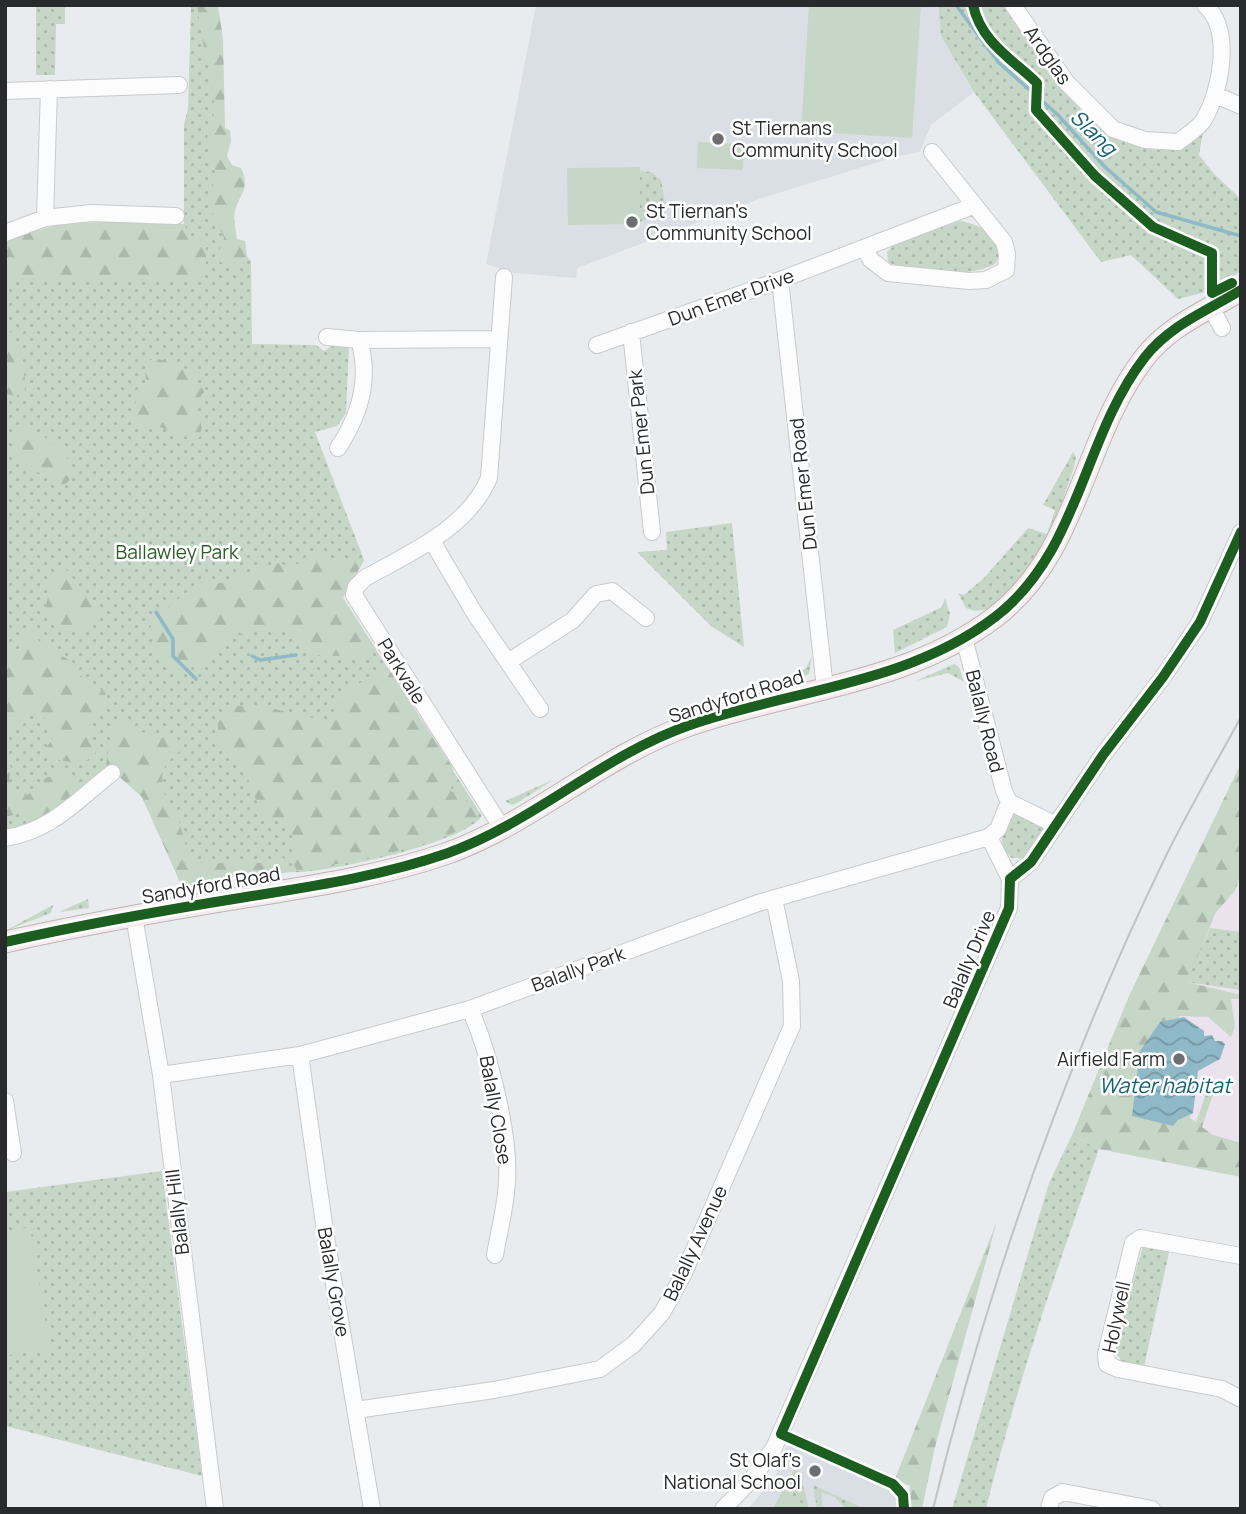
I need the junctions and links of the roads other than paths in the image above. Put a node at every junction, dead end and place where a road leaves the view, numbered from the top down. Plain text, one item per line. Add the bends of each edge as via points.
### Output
1 (1013, 5) edge
2 (1205, 5) edge
3 (179, 85) dead end
4 (49, 89) junction
5 (5, 91) edge
6 (1216, 94) junction
7 (1241, 106) edge
8 (932, 152) dead end
9 (973, 206) junction
10 (177, 216) dead end
11 (45, 218) junction
12 (5, 233) edge
13 (864, 248) junction
14 (504, 277) dead end
15 (780, 280) junction
16 (1241, 290) edge
17 (1211, 307) junction
18 (1222, 328) dead end
19 (631, 332) junction
20 (327, 337) dead end
21 (499, 339) junction
22 (359, 340) junction
23 (597, 345) dead end
24 (338, 447) dead end
25 (652, 532) dead end
26 (1241, 532) edge
27 (432, 541) junction
28 (646, 618) dead end
29 (964, 638) junction
30 (508, 662) junction
31 (825, 688) junction
32 (540, 709) dead end
33 (112, 774) dead end
34 (1009, 802) junction
35 (1056, 825) junction
36 (502, 828) junction
37 (989, 837) junction
38 (5, 838) edge
39 (1010, 879) junction
40 (774, 898) junction
41 (134, 916) junction
42 (5, 942) edge
43 (470, 1009) junction
44 (300, 1055) junction
45 (161, 1075) junction
46 (5, 1101) edge
47 (7, 1127) edge
48 (13, 1153) dead end
49 (495, 1255) dead end
50 (1241, 1256) edge
51 (1241, 1399) edge
52 (356, 1410) junction
53 (215, 1509) edge
54 (372, 1509) edge
55 (723, 1509) edge
56 (1049, 1509) edge
57 (1152, 1509) edge

1 - 6 street, Ardglas via 1067,83 1113,129 1146,140 1178,142 1201,124
2 - 6 street, Ardglas via 1222,30
3 - 4 street
4 - 5 street
4 - 11 street
6 - 7 street
8 - 9 street
9 - 13 street, Dun Emer Drive
9 - 13 street via 1004,242 1006,270 997,276 969,281 888,274
10 - 11 street via 91,213
11 - 12 street
13 - 15 street, Dun Emer Drive
14 - 21 street, Parkvale
15 - 19 street, Dun Emer Drive
15 - 31 street, Dun Emer Road
16 - 17 main road, Sandyford Road
17 - 18 street
17 - 29 main road, Sandyford Road via 1173,329 1146,355 1101,434 1051,555 1014,600
19 - 23 street, Dun Emer Drive
19 - 25 street, Dun Emer Park
20 - 22 street
21 - 22 street
21 - 27 street, Parkvale via 489,478 480,500
22 - 24 street via 364,384 355,421
26 - 35 street via 1199,622
27 - 30 street
27 - 36 street, Parkvale via 365,578 354,595
28 - 30 street via 612,591 596,594 573,620
29 - 31 main road, Sandyford Road via 913,663
29 - 34 street, Balally Road via 991,750
30 - 32 street
31 - 36 main road, Sandyford Road via 670,733
33 - 38 street via 48,826
34 - 35 street
34 - 37 street via 998,829
35 - 39 street via 1031,862
36 - 41 main road, Sandyford Road via 462,848 381,873
37 - 39 street
37 - 40 street, Balally Park
39 - 55 street, Balally Drive via 1009,908 774,1448
40 - 43 street, Balally Park
40 - 52 street, Balally Avenue via 791,981 792,1026 683,1275 662,1312 634,1344 600,1369
41 - 42 main road, Sandyford Road
41 - 45 street, Balally Hill
43 - 44 street, Balally Park
43 - 49 street, Balally Close via 482,1038 507,1149 507,1181
44 - 45 street, Balally Park
44 - 52 street, Balally Grove
45 - 53 street, Balally Hill
46 - 47 street
47 - 48 street
50 - 51 street, Holywell via 1140,1238 1133,1243 1106,1354 1107,1364 1118,1369 1222,1389
52 - 54 street, Balally Grove
56 - 57 street via 1052,1498 1063,1492

